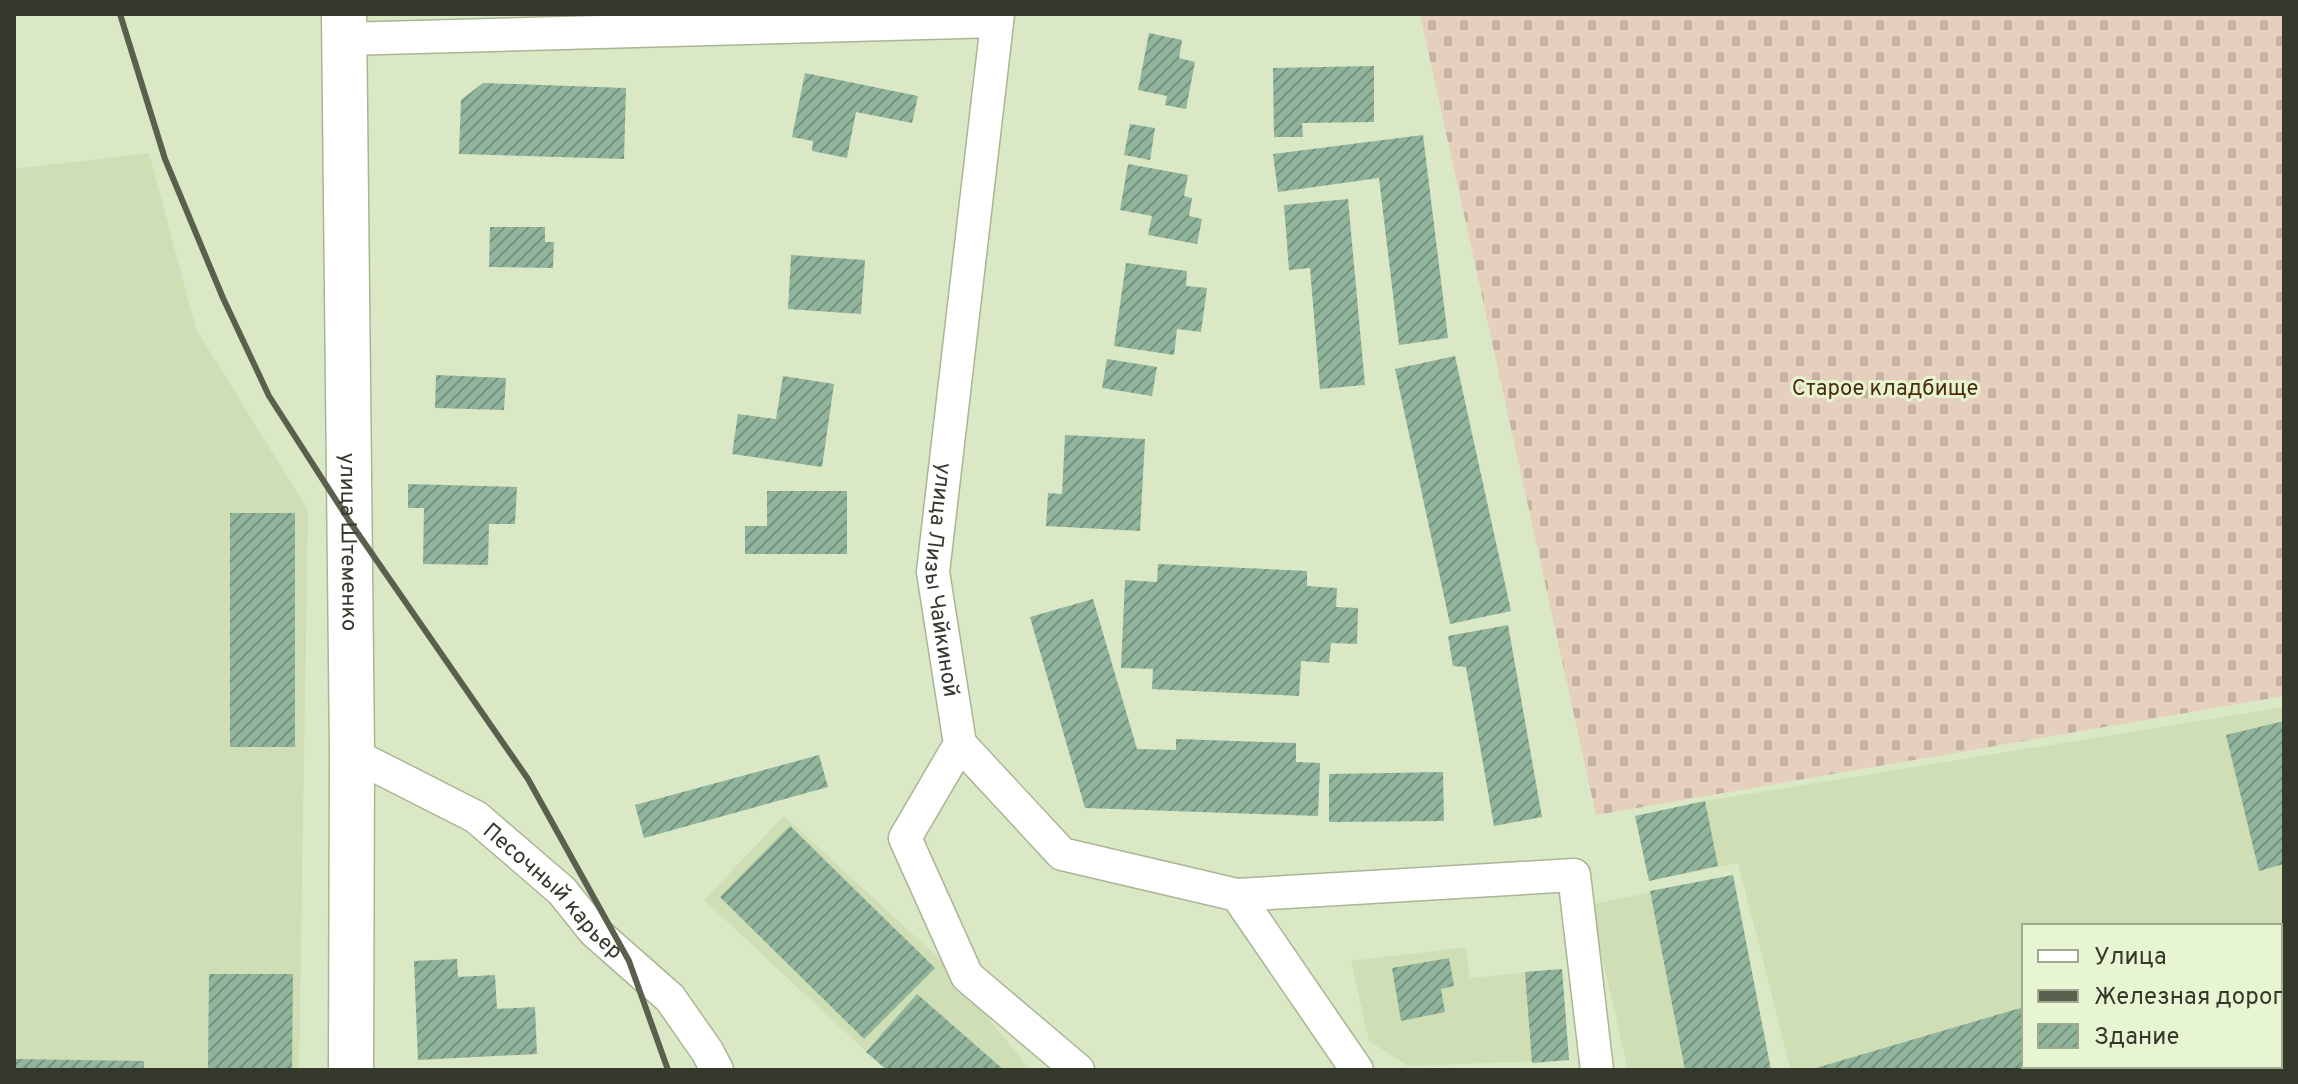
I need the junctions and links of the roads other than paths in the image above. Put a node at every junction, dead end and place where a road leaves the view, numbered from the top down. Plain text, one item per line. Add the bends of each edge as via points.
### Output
1 (998, 18) edge
2 (345, 27) edge
3 (960, 744) junction
4 (352, 754) junction
5 (1237, 895) junction
6 (351, 1070) edge
7 (717, 1070) edge
8 (1078, 1070) edge
9 (1357, 1070) edge
10 (1597, 1070) edge

1 - 2 street
1 - 3 street, улица Лизы Чайкиной via 933,572
2 - 4 main road, улица Штеменко
3 - 5 street via 1062,854
3 - 8 street via 905,838 967,976
4 - 6 main road, улица Штеменко
4 - 7 street, Песочный карьер via 487,826 562,891 594,931 670,998
5 - 9 street
5 - 10 street via 1574,875

